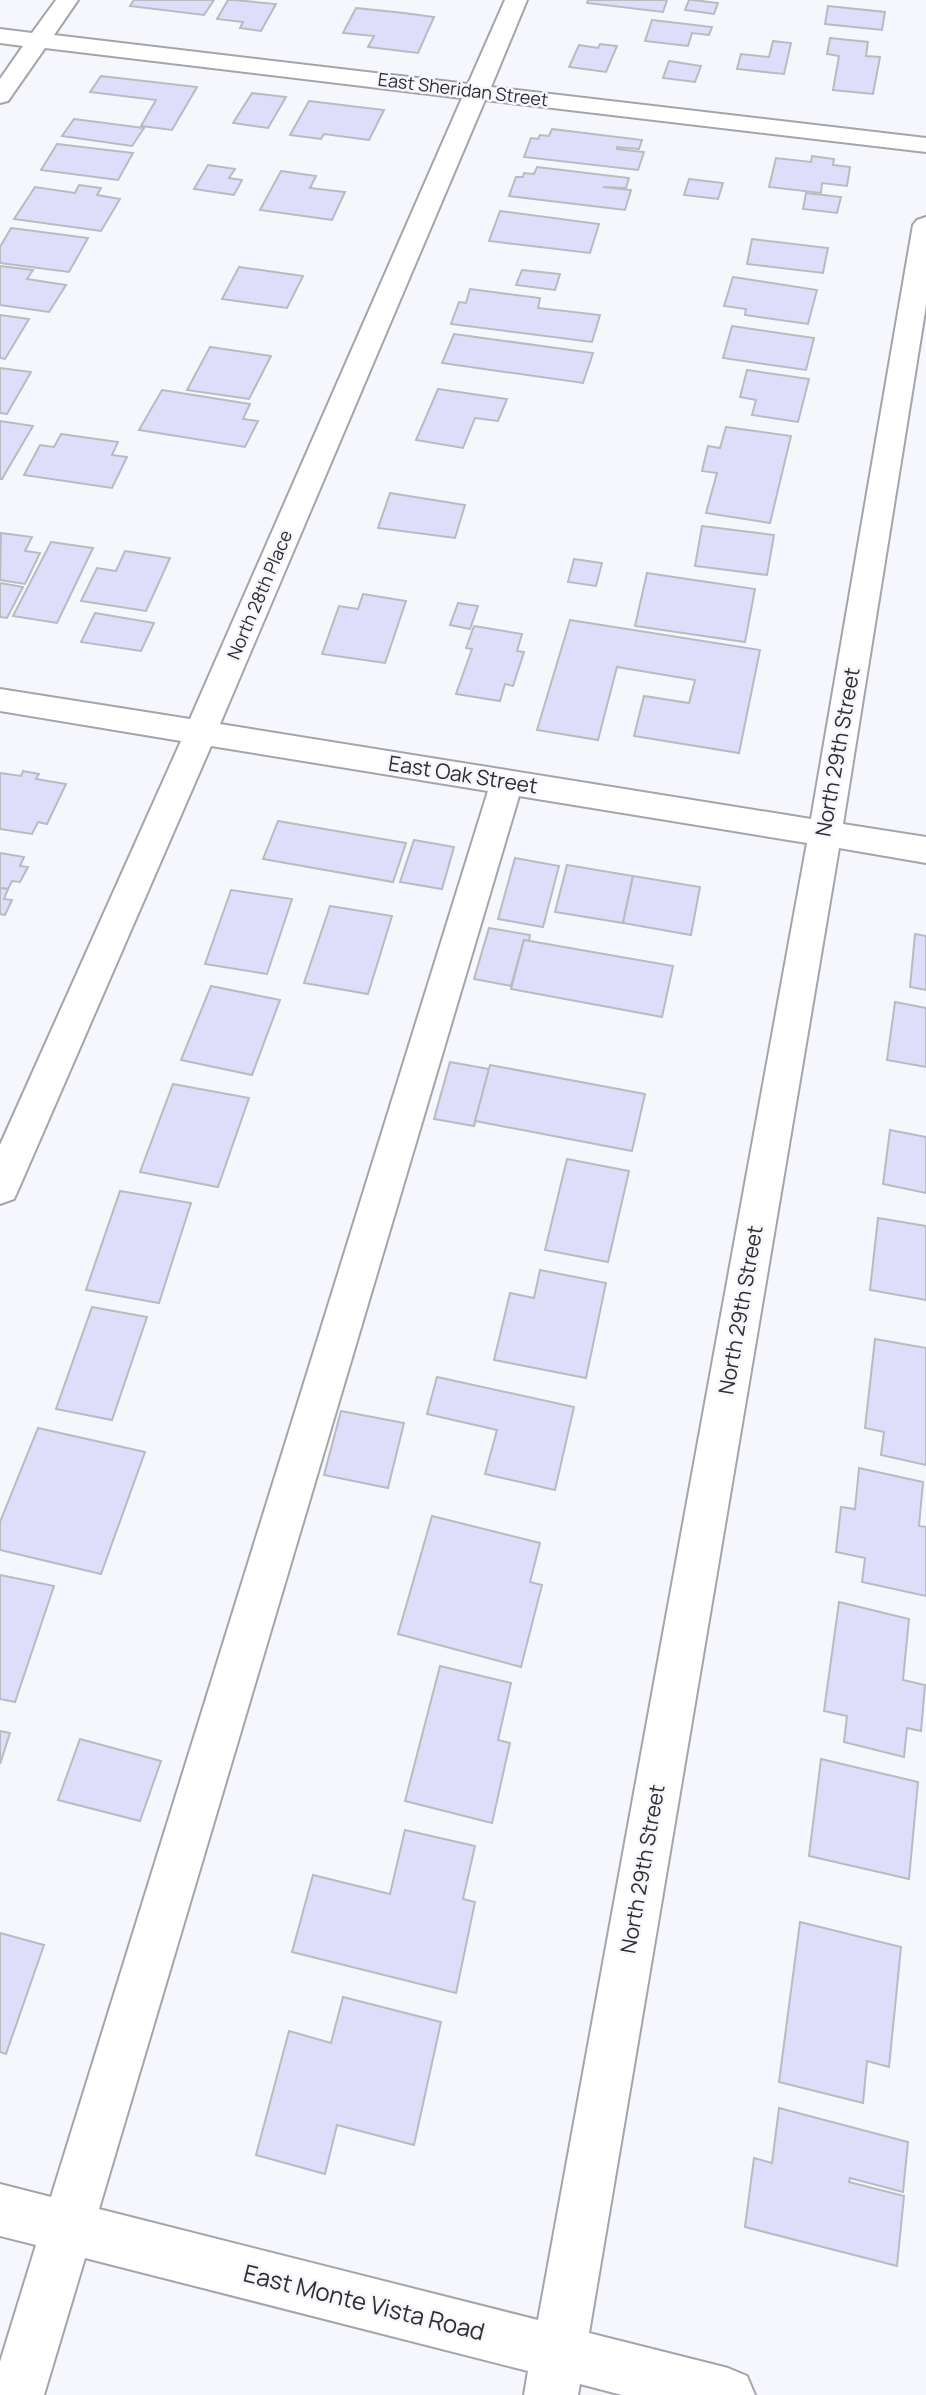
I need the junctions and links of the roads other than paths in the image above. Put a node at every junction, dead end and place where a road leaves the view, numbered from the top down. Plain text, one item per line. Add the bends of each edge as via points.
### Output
1 (67, 0) edge
2 (516, 0) edge
3 (0, 36) edge
4 (39, 40) junction
5 (476, 92) junction
6 (0, 96) edge
7 (926, 145) edge
8 (926, 225) edge
9 (0, 700) edge
10 (201, 732) junction
11 (507, 782) junction
12 (824, 834) junction
13 (926, 850) edge
14 (0, 1188) edge
15 (0, 2210) edge
16 (67, 2229) junction
17 (555, 2373) edge
18 (17, 2395) edge
19 (728, 2395) edge

1 - 4 street
2 - 5 street, North 28th Place
3 - 4 street, East Sheridan Street
4 - 5 street, East Sheridan Street
4 - 6 street
5 - 7 street, East Sheridan Street
5 - 10 street, North 28th Place
8 - 12 street, North 29th Street
9 - 10 street, East Oak Street
10 - 11 street, East Oak Street
10 - 14 street, North 28th Place
11 - 12 street, East Oak Street
11 - 16 street
12 - 13 street, East Oak Street
12 - 17 street, North 29th Street
15 - 16 street, East Monte Vista Road
16 - 17 street, East Monte Vista Road
16 - 18 street
17 - 19 street, East Monte Vista Road

